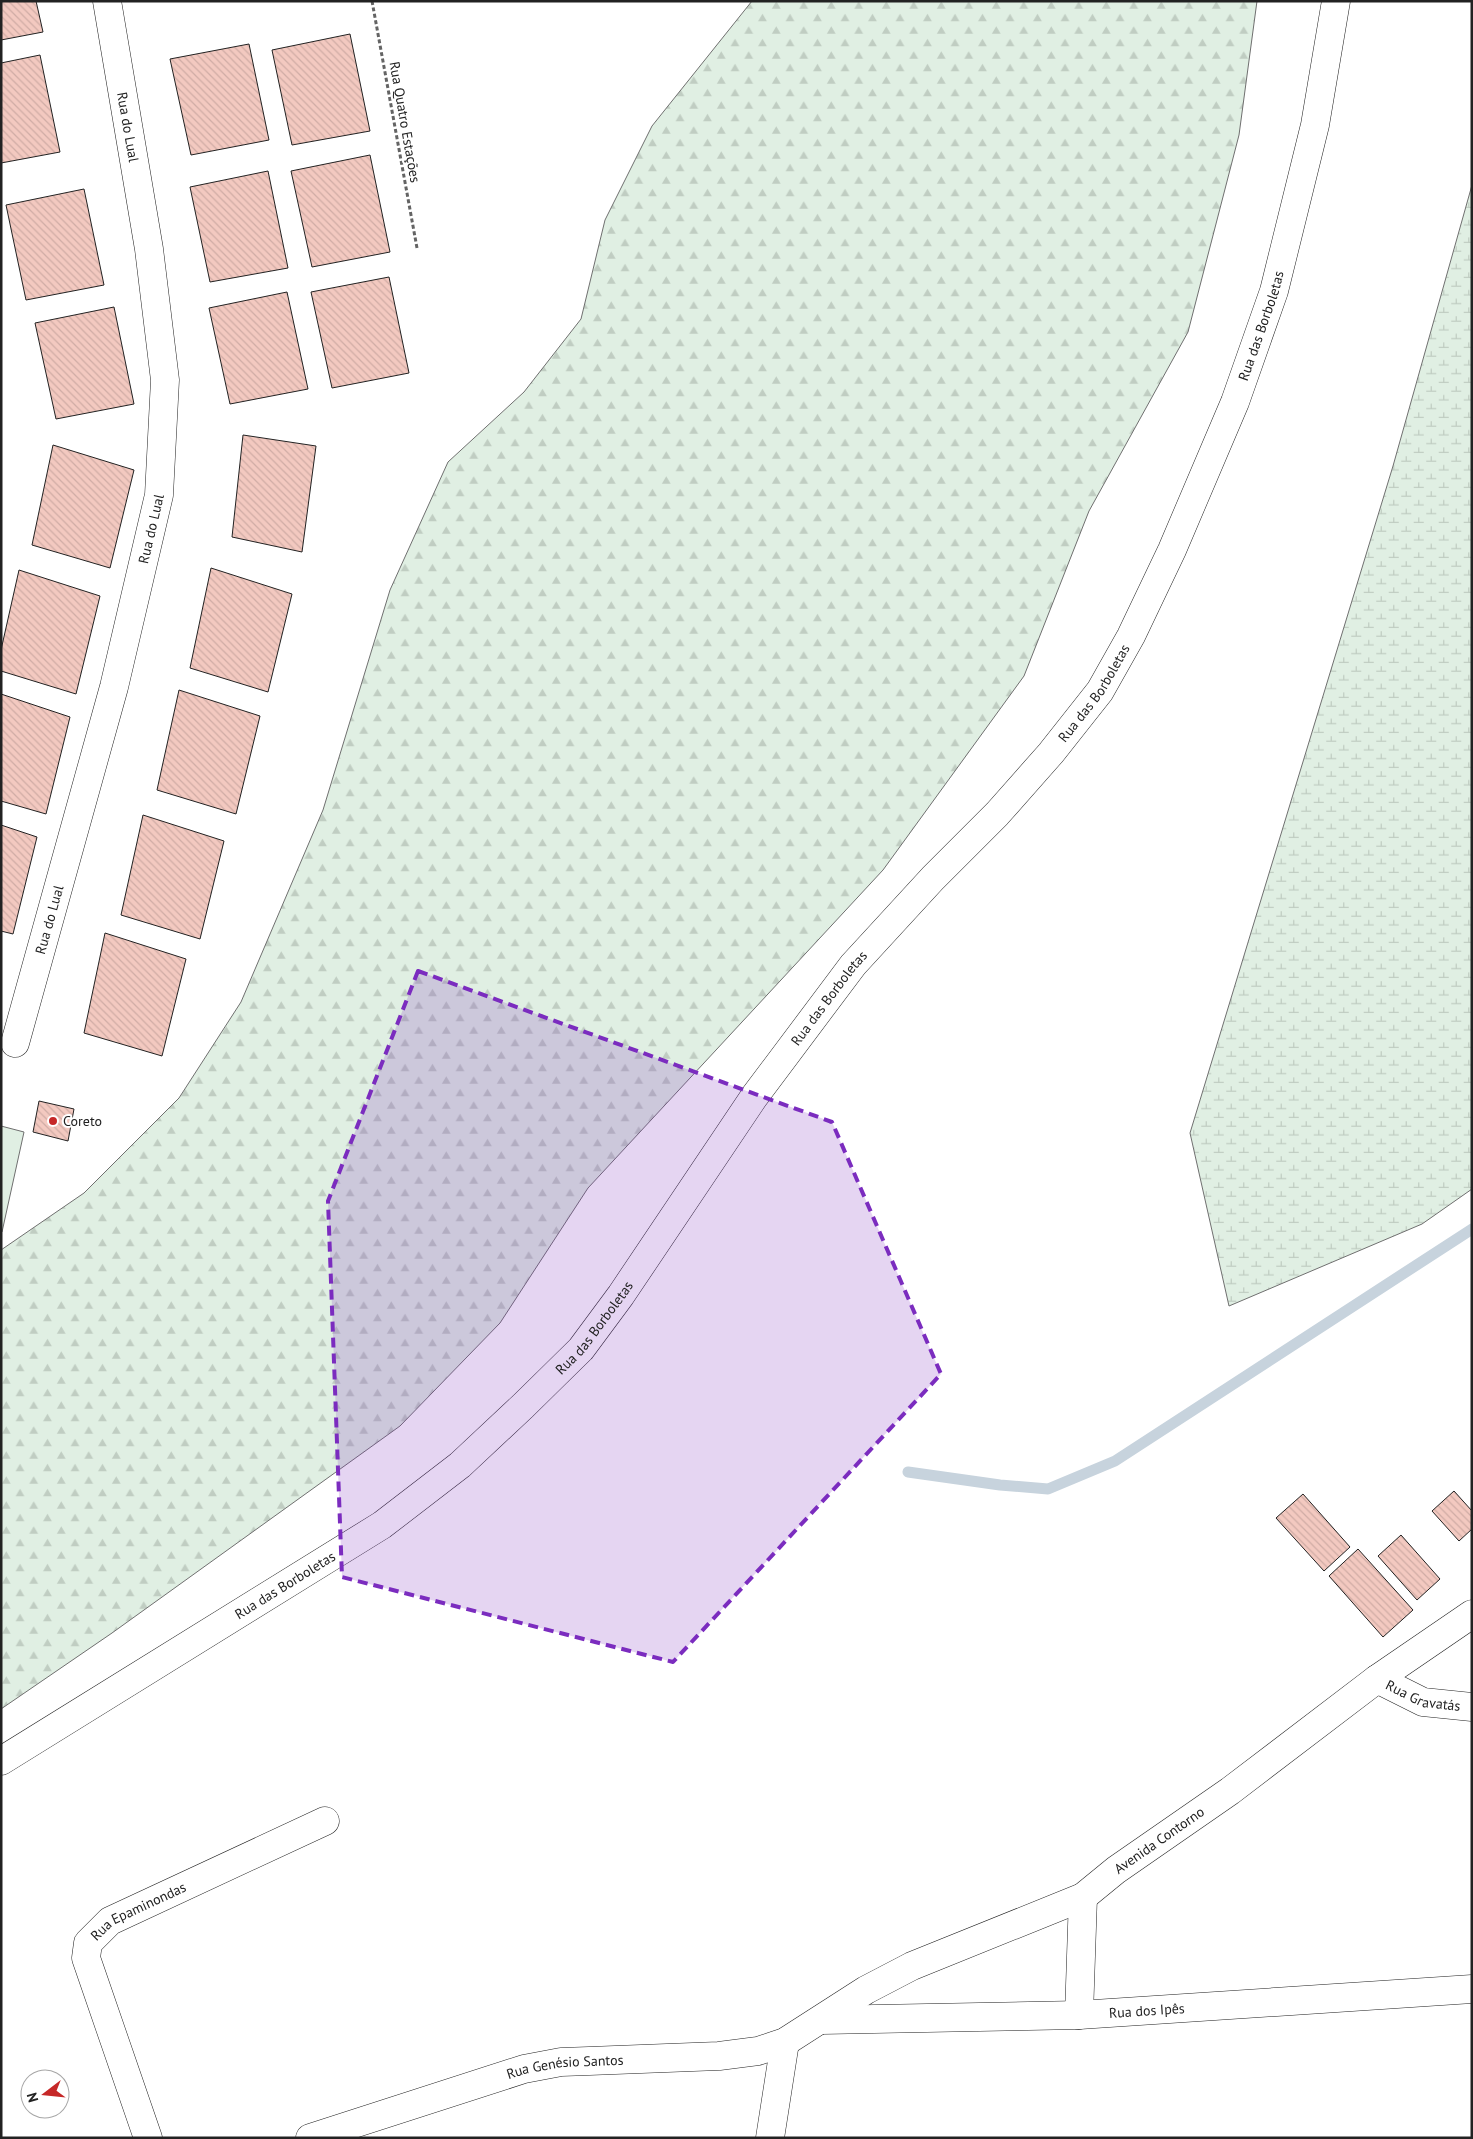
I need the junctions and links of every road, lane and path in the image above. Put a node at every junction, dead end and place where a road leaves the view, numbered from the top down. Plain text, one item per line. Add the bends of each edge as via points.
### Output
1 (107, 1) edge
2 (372, 1) edge
3 (1336, 1) edge
4 (417, 248) dead end
5 (15, 1043) dead end
6 (1472, 1614) edge
7 (1377, 1679) junction
8 (1472, 1707) edge
9 (1, 1761) edge
10 (325, 1821) dead end
11 (1083, 1897) junction
12 (1472, 1989) edge
13 (1079, 2015) junction
14 (822, 2020) junction
15 (785, 2042) junction
16 (148, 2138) edge
17 (310, 2138) edge
18 (770, 2138) edge

1 - 5 street, Rua do Lual via 149,249 165,380 159,495 114,687
2 - 4 path, Rua Quatro Estações
3 - 9 street, Rua das Borboletas via 1315,125 1274,291 1235,402 1172,550 1100,692 997,814 854,965 754,1097 622,1295 587,1341 523,1406 460,1465 382,1525
6 - 7 street, Avenida Contorno
7 - 8 street, Rua Gravatás via 1423,1702
7 - 11 street, Avenida Contorno
10 - 16 street, Rua Epaminondas via 110,1921 88,1943 86,1958
11 - 13 street
11 - 14 street, Avenida Contorno via 912,1966 866,1990
12 - 13 street, Rua dos Ipês
13 - 14 street, Rua dos Ipês
14 - 15 street, Rua Genésio Santos
15 - 17 street, Rua Genésio Santos via 758,2052 561,2062 524,2069
15 - 18 street

